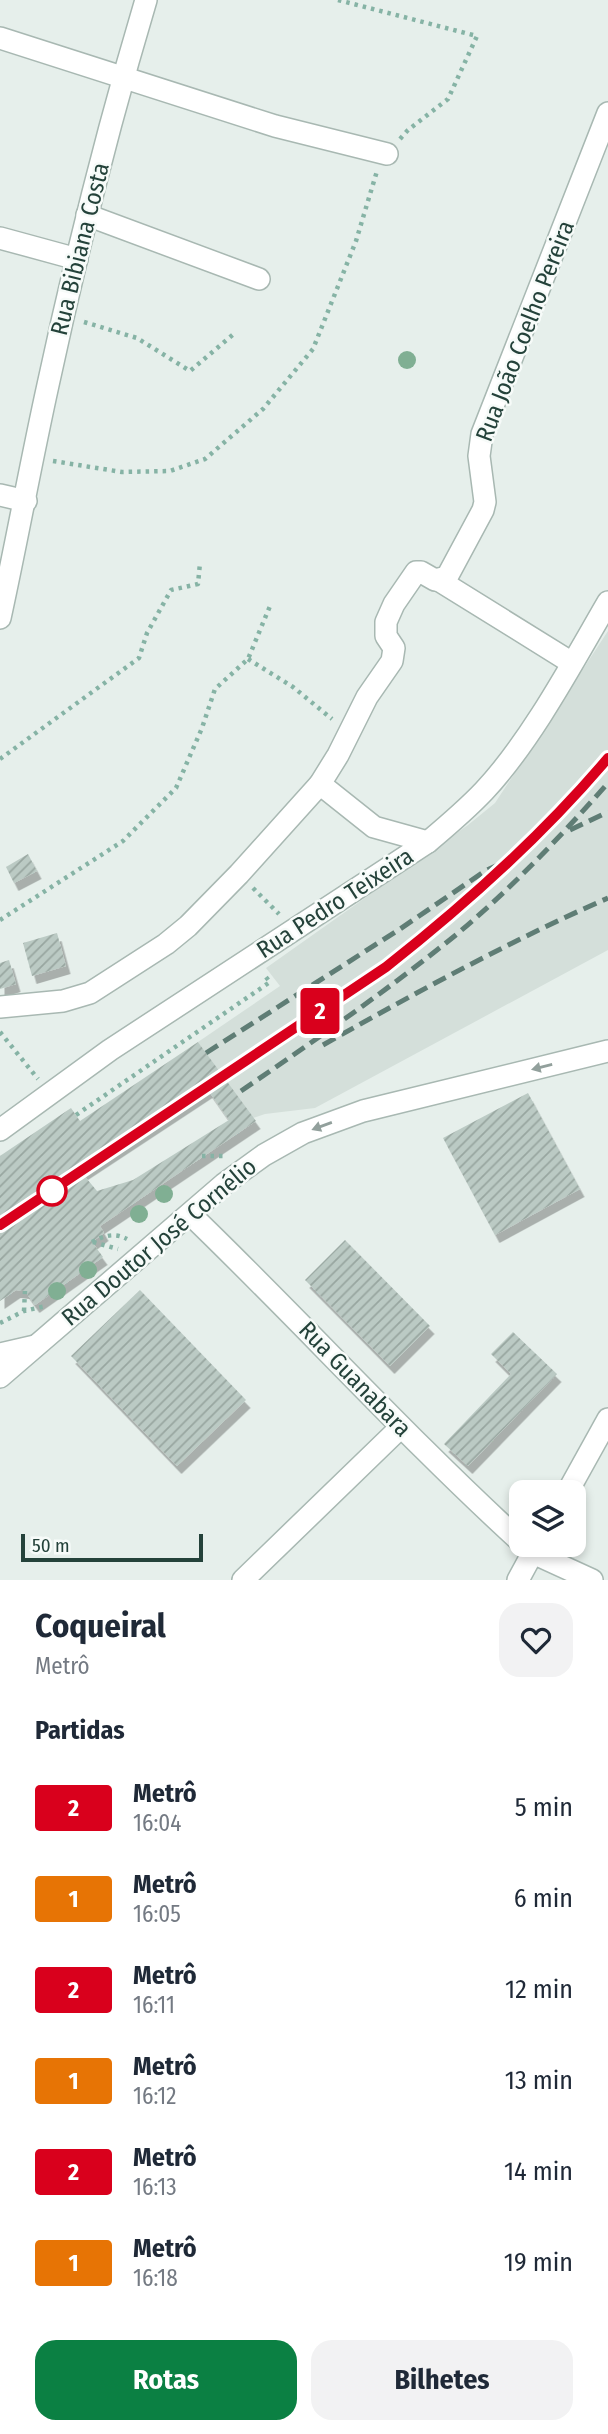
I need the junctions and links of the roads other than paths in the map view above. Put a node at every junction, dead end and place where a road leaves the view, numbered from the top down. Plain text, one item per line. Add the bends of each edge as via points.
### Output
1 (146, 0) edge
2 (0, 38) edge
3 (122, 78) junction
4 (608, 113) edge
5 (387, 154) road end
6 (87, 215) junction
7 (0, 238) edge
8 (77, 259) junction
9 (259, 279) dead end
10 (0, 495) edge
11 (26, 501) junction
12 (440, 580) junction
13 (608, 602) edge
14 (0, 618) edge
15 (572, 663) junction
16 (320, 784) junction
17 (428, 842) junction
18 (0, 1007) edge
19 (608, 1051) edge
20 (0, 1130) edge
21 (190, 1214) junction
22 (35, 1346) junction
23 (0, 1354) edge
24 (0, 1377) edge
25 (608, 1419) edge
26 (401, 1427) junction
27 (574, 1480) edge
28 (509, 1528) edge
29 (526, 1557) edge
30 (548, 1557) edge
31 (243, 1580) edge
32 (518, 1580) edge
33 (592, 1580) edge

1 - 3 street, Rua Bibiana Costa
2 - 3 street
3 - 5 street via 275,126
3 - 6 street, Rua Bibiana Costa
4 - 12 street, Rua João Coelho Pereira via 482,434 483,510 447,577
6 - 8 street, Rua Bibiana Costa
6 - 9 street
7 - 8 street
8 - 11 street, Rua Bibiana Costa
10 - 11 street
11 - 14 street, Rua Bibiana Costa
12 - 15 street
12 - 16 street via 416,572 388,614 385,630 394,648 392,661
13 - 15 street, Rua Pedro Teixeira
15 - 17 street, Rua Pedro Teixeira via 517,750 457,818
16 - 17 street via 374,827
16 - 18 street via 239,874 173,938 90,993 63,1001
17 - 20 street, Rua Pedro Teixeira via 110,1050
19 -> 21 street, Rua Doutor José Cornélio via 363,1111 303,1133 264,1155
21 - 22 street, Rua Doutor José Cornélio
21 - 26 street, Rua Guanabara
22 - 23 street
22 - 24 street, Rua Doutor José Cornélio
25 - 27 street
26 - 28 street, Rua Guanabara
26 - 31 street
29 - 32 street
30 - 33 street, Rua Guanabara

